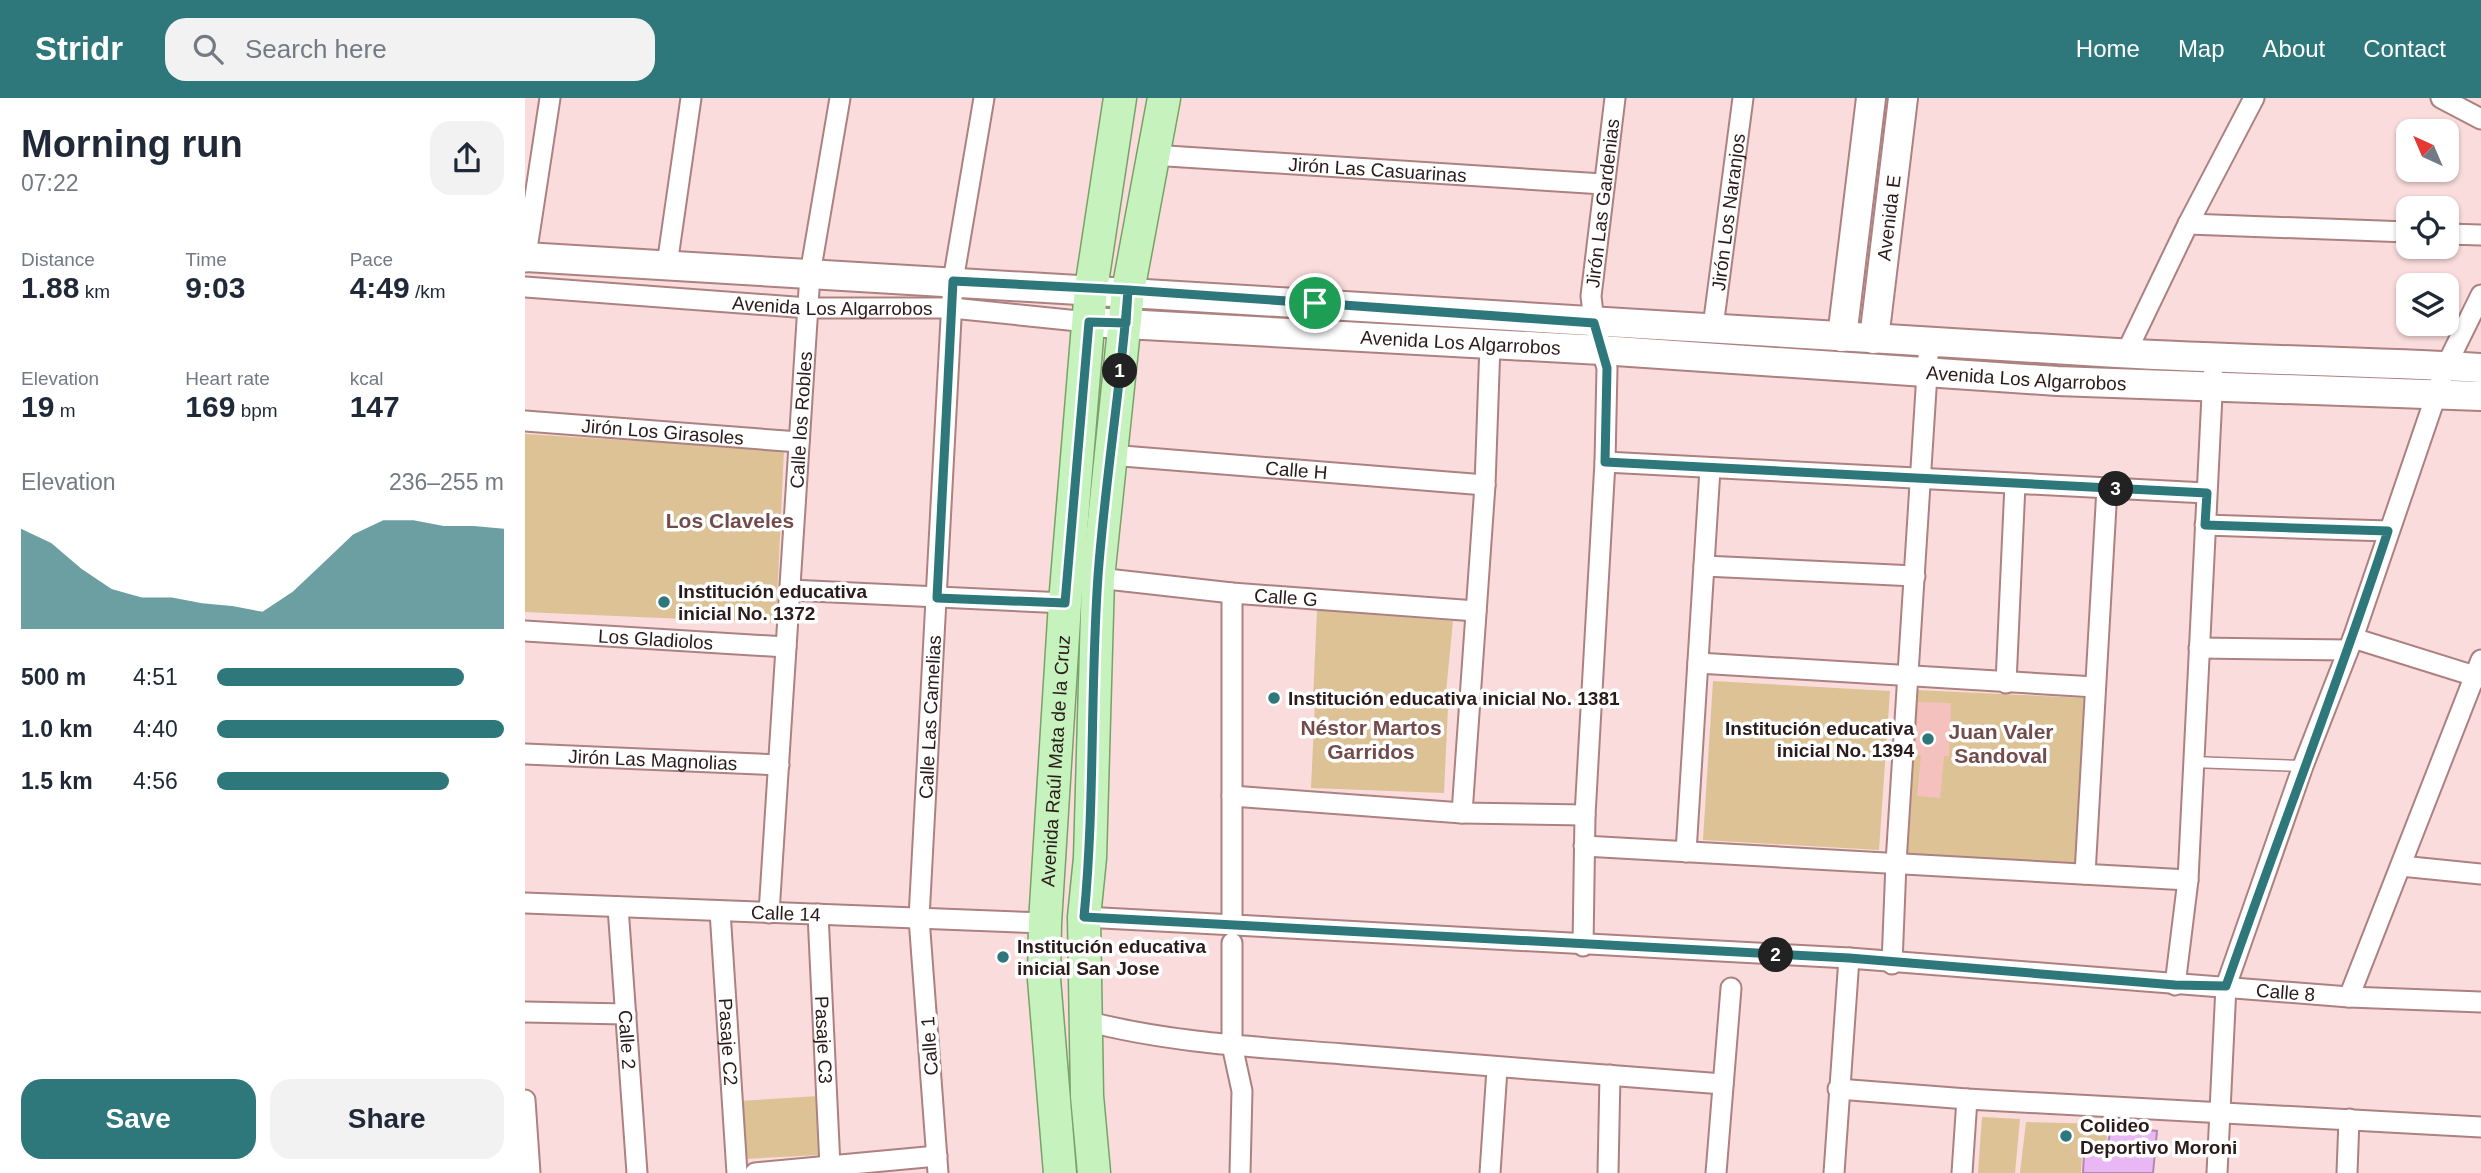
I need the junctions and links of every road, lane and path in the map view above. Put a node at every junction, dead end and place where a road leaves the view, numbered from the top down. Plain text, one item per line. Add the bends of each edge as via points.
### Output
1 (550, 98) edge
2 (691, 98) edge
3 (840, 98) edge
4 (984, 98) edge
5 (1120, 98) edge
6 (1164, 98) edge
7 (1615, 98) edge
8 (1743, 98) edge
9 (1871, 98) edge
10 (1903, 98) edge
11 (2254, 98) edge
12 (2441, 98) edge
13 (2481, 119) edge
14 (1152, 155) junction
15 (1603, 184) junction
16 (2188, 224) junction
17 (2396, 232) edge
18 (2459, 234) edge
19 (2481, 235) edge
20 (525, 259) edge
21 (667, 265) junction
22 (810, 274) junction
23 (525, 287) edge
24 (1091, 289) junction
25 (1128, 290) junction
26 (953, 294) junction
27 (2481, 295) edge
28 (808, 309) junction
29 (1089, 322) junction
30 (1126, 323) junction
31 (1713, 327) junction
32 (1597, 336) junction
33 (1842, 337) junction
34 (1874, 338) junction
35 (1929, 342) junction
36 (1490, 344) junction
37 (2126, 354) junction
38 (2214, 357) junction
39 (2446, 366) junction
40 (2481, 368) edge
41 (1926, 373) junction
42 (2212, 386) junction
43 (2438, 393) junction
44 (2481, 396) edge
45 (525, 421) edge
46 (799, 442) junction
47 (1110, 456) junction
48 (1605, 462) junction
49 (1710, 469) junction
50 (1920, 480) junction
51 (2015, 484) junction
52 (1485, 485) junction
53 (2107, 488) junction
54 (2207, 493) junction
55 (2205, 525) junction
56 (2388, 531) junction
57 (1704, 566) junction
58 (1915, 576) junction
59 (1098, 578) junction
60 (790, 590) junction
61 (1232, 593) junction
62 (937, 598) junction
63 (1065, 603) junction
64 (1476, 611) junction
65 (525, 631) edge
66 (2350, 644) junction
67 (786, 647) junction
68 (2199, 648) junction
69 (1698, 663) junction
70 (2479, 672) edge
71 (1907, 677) junction
72 (2006, 683) junction
73 (2095, 687) junction
74 (525, 754) edge
75 (2191, 762) junction
76 (779, 765) junction
77 (2303, 766) junction
78 (1232, 796) junction
79 (1462, 813) junction
80 (1585, 815) junction
81 (1584, 846) junction
82 (1686, 852) junction
83 (1896, 863) junction
84 (2400, 866) junction
85 (2085, 874) junction
86 (2481, 874) edge
87 (2188, 880) junction
88 (525, 904) edge
89 (618, 907) junction
90 (720, 911) junction
91 (769, 913) junction
92 (818, 915) junction
93 (1084, 917) junction
94 (919, 918) junction
95 (1045, 923) junction
96 (1232, 935) junction
97 (1583, 946) junction
98 (1849, 958) junction
99 (1892, 964) junction
100 (2175, 985) junction
101 (2226, 986) junction
102 (1731, 988) dead end
103 (2349, 997) junction
104 (2481, 1002) edge
105 (525, 1012) edge
106 (626, 1014) junction
107 (1086, 1021) junction
108 (1232, 1045) junction
109 (1497, 1069) junction
110 (1610, 1075) junction
111 (1723, 1084) junction
112 (1838, 1089) junction
113 (1967, 1099) junction
114 (525, 1100) edge
115 (2221, 1112) junction
116 (2349, 1119) junction
117 (2481, 1127) edge
118 (938, 1165) edge
119 (830, 1166) junction
120 (530, 1173) edge
121 (637, 1173) edge
122 (737, 1173) edge
123 (755, 1173) edge
124 (1060, 1173) edge
125 (1094, 1173) edge
126 (1240, 1173) edge
127 (1490, 1173) edge
128 (1608, 1173) edge
129 (1716, 1173) edge
130 (1834, 1173) edge
131 (1962, 1173) edge
132 (2217, 1173) edge
133 (2347, 1173) edge

1 - 20 street
2 - 21 street
3 - 22 street, Calle los Robles
4 - 26 street, Calle Las Camelias
5 - 24 main road, Avenida Raúl Mata de la Cruz
6 - 14 main road, Avenida Raúl Mata de la Cruz
7 - 15 street, Jirón Las Gardenias
8 - 31 street, Jirón Los Naranjos
9 - 33 street, Avenida E
10 - 34 street, Avenida E
11 - 16 street
12 - 13 street
14 - 15 street, Jirón Las Casuarinas
14 - 25 main road, Avenida Raúl Mata de la Cruz
15 - 32 street, Jirón Las Gardenias via 1591,296
16 - 17 street
16 - 37 street
18 - 19 street
20 - 21 street, Avenida Los Algarrobos
21 - 22 street, Avenida Los Algarrobos
22 - 26 street, Avenida Los Algarrobos
22 - 28 street, Calle los Robles
23 - 28 street, Avenida Los Algarrobos
24 - 25 street, Avenida Los Algarrobos
24 - 26 street, Avenida Los Algarrobos
24 - 29 main road, Avenida Raúl Mata de la Cruz
25 - 30 main road, Avenida Raúl Mata de la Cruz
25 - 32 street, Avenida Los Algarrobos
26 - 28 street, Avenida Los Algarrobos
26 - 29 street, Avenida Los Algarrobos
26 - 62 street, Calle Las Camelias
27 - 39 street
28 - 46 street, Calle los Robles
29 - 30 street, Avenida Los Algarrobos
29 - 63 main road, Avenida Raúl Mata de la Cruz
30 - 36 street, Avenida Los Algarrobos
30 - 47 main road, Avenida Raúl Mata de la Cruz
31 - 32 street, Avenida Los Algarrobos
31 - 33 street, Avenida Los Algarrobos
32 - 36 street, Avenida Los Algarrobos
32 - 41 street, Avenida Los Algarrobos
32 - 48 street, Jirón Las Gardenias via 1607,368
33 - 34 street, Avenida Los Algarrobos
34 - 35 street, Avenida Los Algarrobos
35 - 37 street, Avenida Los Algarrobos
35 - 41 street
36 - 52 street
37 - 38 street, Avenida Los Algarrobos
38 - 39 street, Avenida Los Algarrobos
38 - 42 street
39 - 40 street, Avenida Los Algarrobos
39 - 43 street
41 - 42 street, Avenida Los Algarrobos
41 - 50 street
42 - 43 street, Avenida Los Algarrobos
42 - 54 street
43 - 44 street, Avenida Los Algarrobos
43 - 56 street
45 - 46 street, Jirón Los Girasoles
46 - 60 street, Calle los Robles
47 - 52 street, Calle H
47 - 59 main road, Avenida Raúl Mata de la Cruz
48 - 49 street
48 - 80 street, Jirón Las Gardenias
49 - 50 street
49 - 57 street
50 - 51 street
50 - 58 street
51 - 53 street
51 - 72 street
52 - 64 street
53 - 54 street
53 - 73 street
54 - 55 street
55 - 56 street
55 - 68 street
56 - 66 street
57 - 58 street
57 - 69 street
58 - 71 street
59 - 61 street, Calle G
59 - 93 main road, Avenida Raúl Mata de la Cruz via 1090,858
60 - 62 street
60 - 67 street, Calle los Robles
61 - 64 street, Calle G
61 - 78 street
62 - 63 street
62 - 94 street, Calle Las Camelias
63 - 95 main road, Avenida Raúl Mata de la Cruz
64 - 79 street
65 - 67 street, Los Gladiolos
66 - 68 street
66 - 70 street
66 - 77 street
67 - 76 street, Calle los Robles
68 - 75 street
69 - 71 street
69 - 82 street
70 - 84 street
71 - 72 street
71 - 83 street
72 - 73 street
73 - 85 street
74 - 76 street, Jirón Las Magnolias
75 - 77 lane
75 - 87 street
76 - 91 street, Calle los Robles
77 - 101 street
78 - 79 street
78 - 96 street
79 - 80 street
80 - 81 street, Jirón Las Gardenias
81 - 82 street
81 - 97 street, Jirón Las Gardenias
82 - 83 street
83 - 85 street
83 - 99 street
84 - 86 street
84 - 103 street
85 - 87 street
87 - 100 street
88 - 89 street, Calle 14
89 - 90 street, Calle 14
89 - 106 street, Calle 2
90 - 91 street, Calle 14
90 - 122 street, Pasaje C2
91 - 92 street, Calle 14
92 - 94 street, Calle 14
92 - 119 street, Pasaje C3
93 - 96 street, Calle 8
93 - 107 main road, Avenida Raúl Mata de la Cruz
94 - 95 street, Calle 14
94 - 118 street, Calle 1
95 - 124 main road, Avenida Raúl Mata de la Cruz via 1044,979
96 - 97 street, Calle 8
96 - 108 street
97 - 98 street, Calle 8
98 - 99 street, Calle 8
98 - 112 street
99 - 100 street, Calle 8
100 - 101 street, Calle 8
101 - 103 street, Calle 8
101 - 115 street
102 - 111 street
103 - 104 street, Calle 8
105 - 106 street
106 - 121 street, Calle 2
107 - 108 street via 1127,1032
107 - 125 main road, Avenida Raúl Mata de la Cruz
108 - 109 street
108 - 126 street via 1242,1091
109 - 110 street
109 - 127 street
110 - 111 street
110 - 128 street
111 - 129 street
112 - 113 street
112 - 130 street
113 - 115 street
113 - 131 street
114 - 120 street
115 - 116 street
115 - 132 street
116 - 117 street
116 - 133 street
118 - 119 street
119 - 123 street

